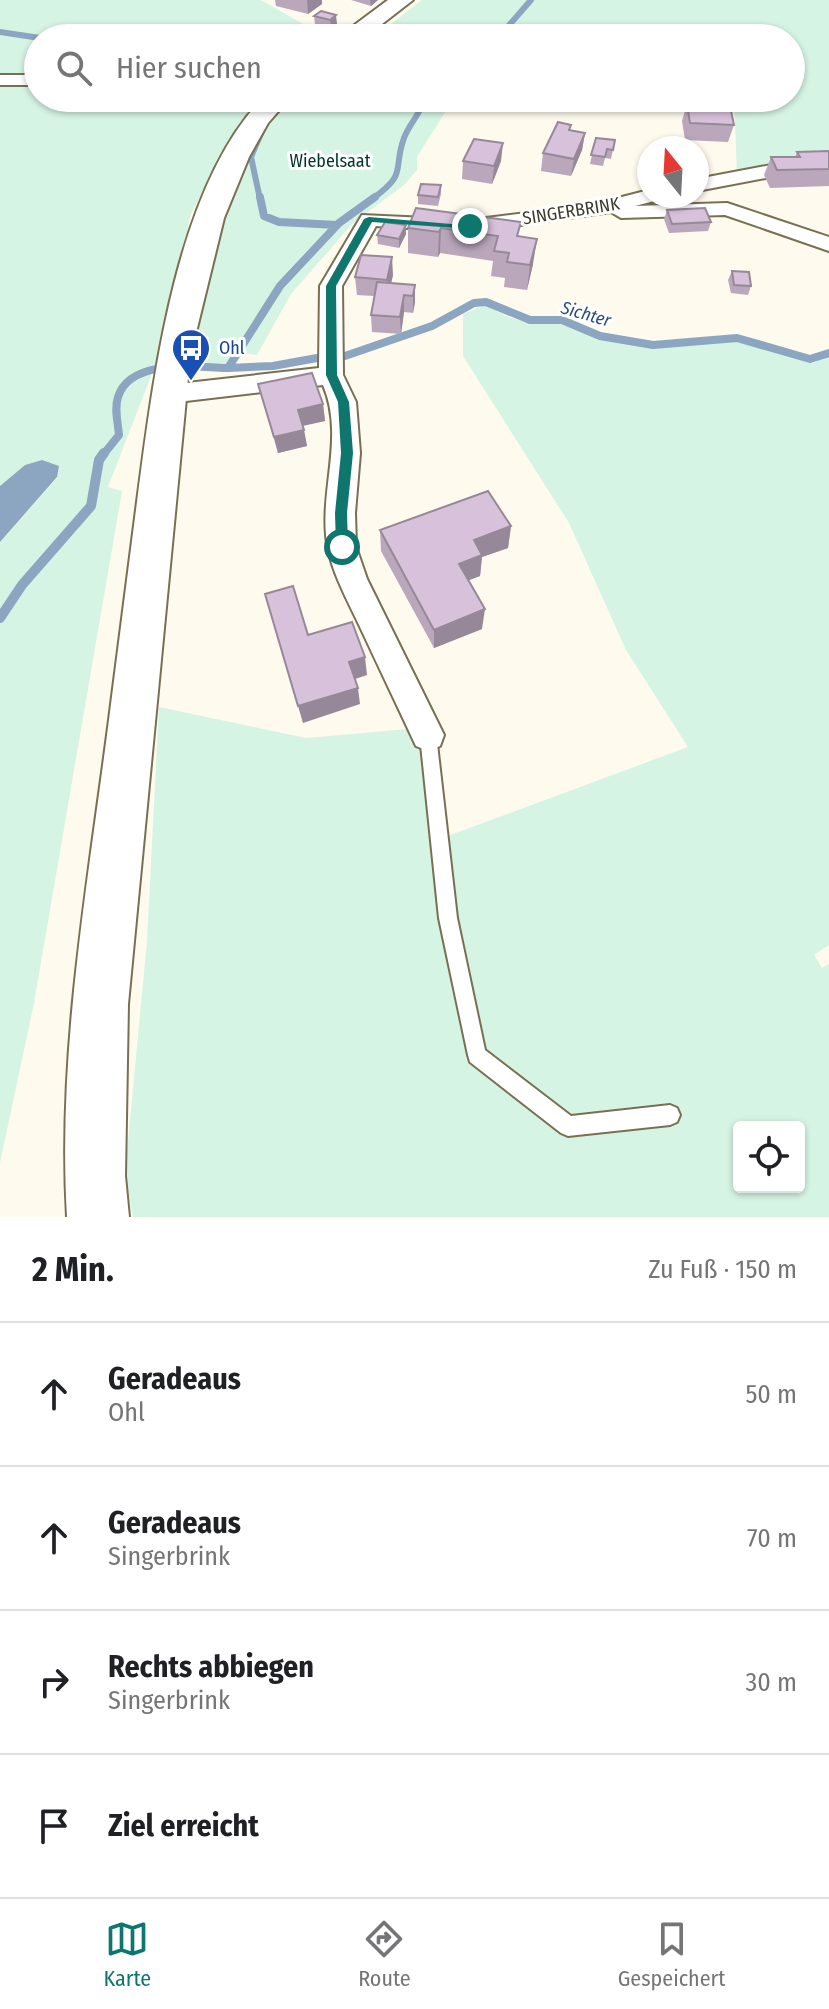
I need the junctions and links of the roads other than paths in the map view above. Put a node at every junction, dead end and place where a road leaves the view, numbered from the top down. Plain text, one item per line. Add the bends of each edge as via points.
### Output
1 (402, 0) edge
2 (369, 24) edge
3 (0, 80) edge
4 (24, 80) edge
5 (260, 112) edge
6 (829, 160) edge
7 (709, 183) edge
8 (637, 200) edge
9 (591, 211) junction
10 (826, 247) edge
11 (331, 375) junction
12 (171, 378) junction
13 (428, 735) joint
14 (670, 1115) dead end
15 (98, 1217) edge

1 - 2 main road
3 - 4 street
5 - 12 main road via 209,218
6 - 7 street
8 - 9 street, SINGERBRINK
9 - 10 street via 727,209
9 - 11 street, SINGERBRINK via 470,226 369,219 331,286
11 - 12 street
11 - 13 street via 343,402 347,453 342,547 352,579
12 - 15 main road via 100,1004
13 - 14 lane via 448,918 477,1055 568,1126

